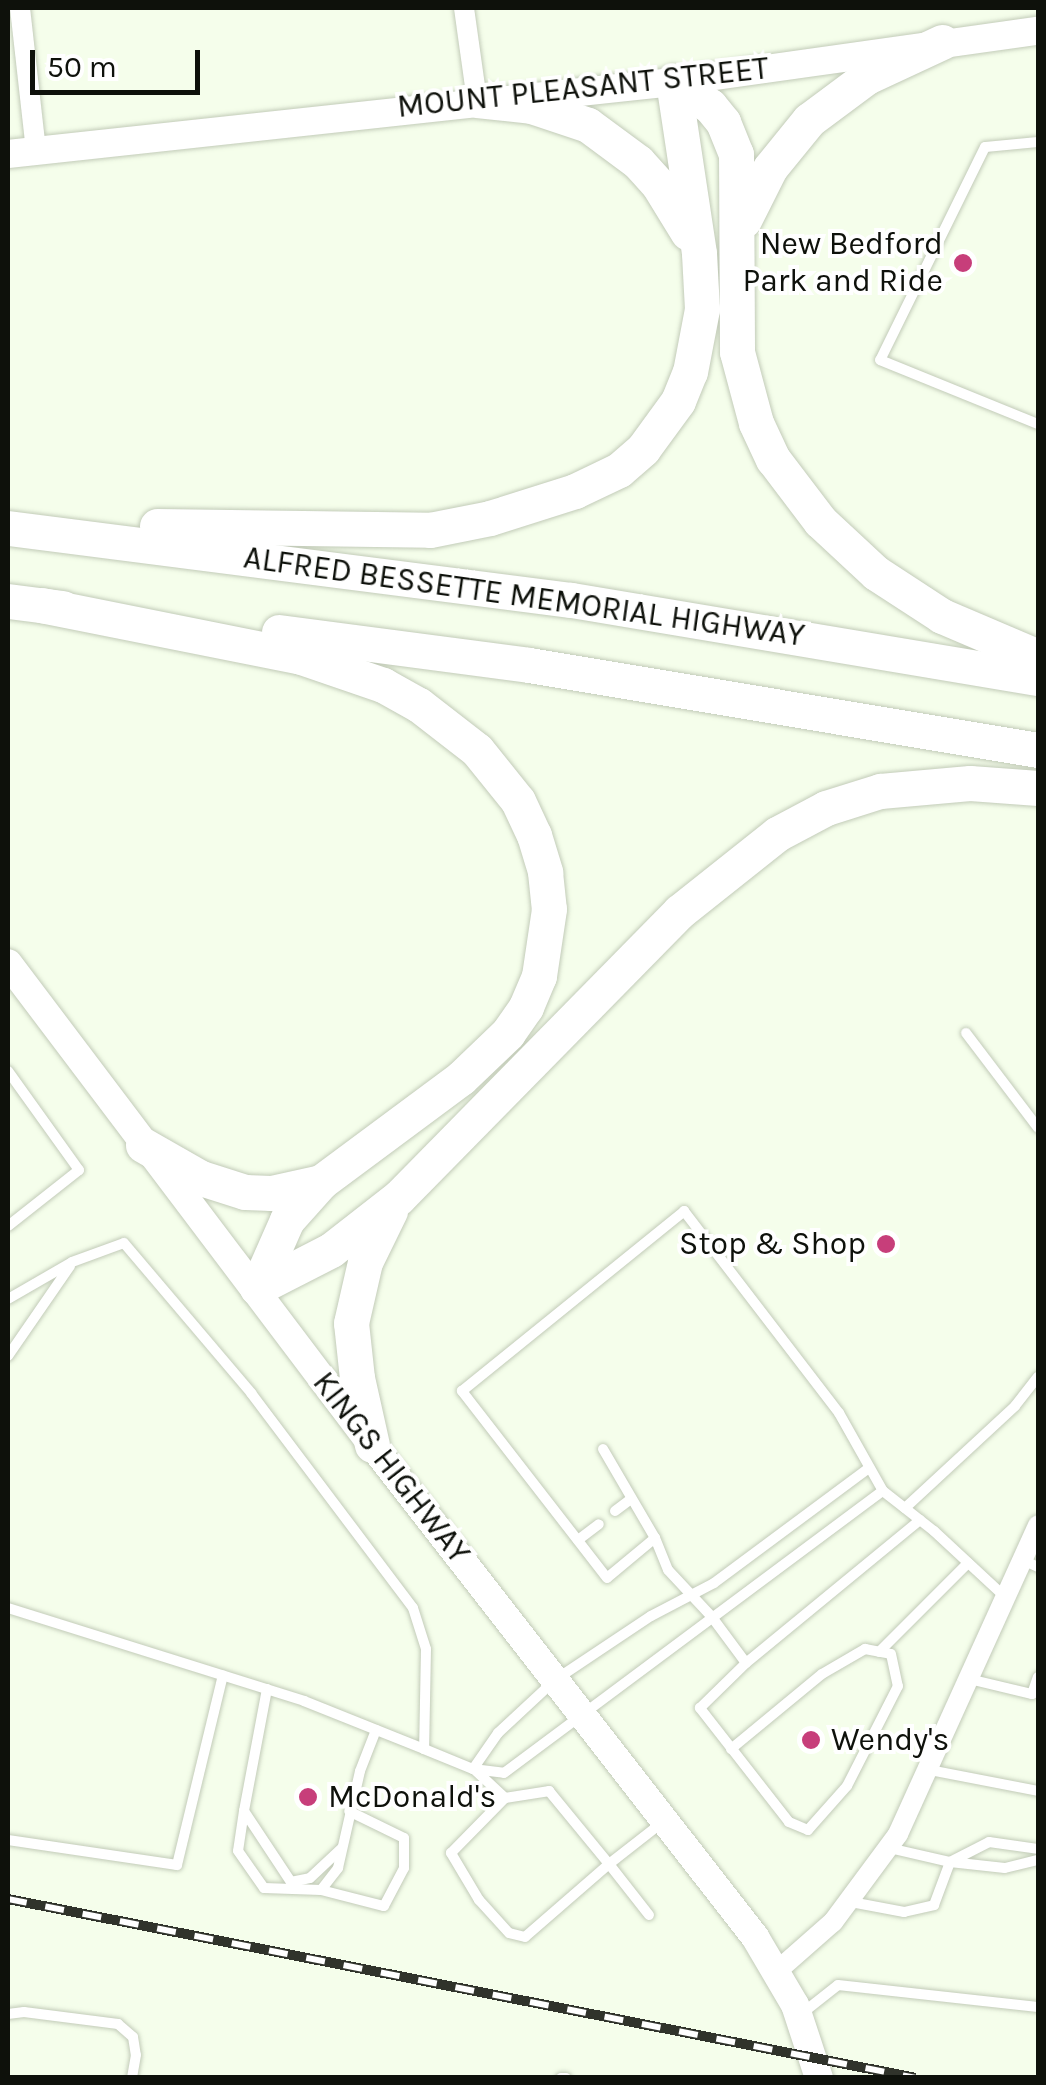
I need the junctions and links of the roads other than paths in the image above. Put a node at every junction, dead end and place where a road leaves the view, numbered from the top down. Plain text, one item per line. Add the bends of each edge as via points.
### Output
1 (20, 8) edge
2 (464, 8) edge
3 (1038, 31) edge
4 (942, 42) junction
5 (673, 82) junction
6 (477, 100) junction
7 (1038, 142) edge
8 (36, 151) junction
9 (8, 154) edge
10 (738, 240) junction
11 (701, 278) junction
12 (1038, 424) edge
13 (8, 526) edge
14 (24, 603) edge
15 (1038, 656) edge
16 (1038, 678) edge
17 (1038, 750) edge
18 (1038, 788) edge
19 (8, 963) edge
20 (966, 1033) dead end
21 (8, 1071) edge
22 (1038, 1128) edge
23 (143, 1145) junction
24 (321, 1182) junction
25 (399, 1198) junction
26 (8, 1226) edge
27 (72, 1262) junction
28 (256, 1288) junction
29 (8, 1299) edge
30 (8, 1356) edge
31 (1038, 1376) edge
32 (372, 1445) junction
33 (604, 1449) dead end
34 (868, 1468) junction
35 (883, 1491) junction
36 (631, 1499) junction
37 (905, 1508) junction
38 (615, 1511) dead end
39 (920, 1520) junction
40 (598, 1524) dead end
41 (1038, 1526) edge
42 (655, 1538) junction
43 (578, 1540) junction
44 (968, 1563) junction
45 (1031, 1563) edge
46 (692, 1594) junction
47 (1006, 1598) junction
48 (8, 1608) edge
49 (712, 1617) junction
50 (879, 1652) junction
51 (746, 1663) junction
52 (223, 1675) junction
53 (1038, 1677) edge
54 (969, 1679) junction
55 (555, 1680) junction
56 (267, 1689) junction
57 (1036, 1696) edge
58 (582, 1714) junction
59 (376, 1730) junction
60 (731, 1748) junction
61 (424, 1749) junction
62 (474, 1769) junction
63 (930, 1770) junction
64 (1038, 1790) edge
65 (505, 1798) junction
66 (349, 1811) junction
67 (244, 1812) junction
68 (665, 1821) junction
69 (8, 1840) edge
70 (342, 1848) junction
71 (889, 1848) junction
72 (1038, 1848) edge
73 (1038, 1860) edge
74 (950, 1862) junction
75 (609, 1864) junction
76 (320, 1890) junction
77 (851, 1902) junction
78 (649, 1916) dead end
79 (776, 1972) junction
80 (1038, 2007) edge
81 (8, 2014) edge
82 (799, 2016) junction
83 (132, 2078) edge
84 (818, 2078) edge

1 - 8 street
2 - 6 street
3 - 4 main road, MOUNT PLEASANT STREET
4 - 5 main road, MOUNT PLEASANT STREET
4 - 10 highway via 867,78 809,120 770,168
5 - 6 main road, MOUNT PLEASANT STREET
5 - 10 highway via 710,106 731,137 739,170
5 - 11 highway
6 - 8 main road, MOUNT PLEASANT STREET
6 - 11 highway via 560,114 614,142 672,205
7 - 12 lane via 985,147 880,360
8 - 9 main road, MOUNT PLEASANT STREET
10 - 15 highway via 741,373 762,435 794,491 847,548 908,596
11 - 13 highway via 698,343 678,401 619,470 575,491 430,530
13 - 16 highway, ALFRED BESSETTE MEMORIAL HIGHWAY via 551,598
14 - 17 highway, ALFRED BESSETTE MEMORIAL HIGHWAY via 529,666
14 - 24 highway via 345,669 452,728 518,801 546,872 549,909 539,976 526,1008 461,1078
18 - 25 highway via 970,783 880,791 826,808 777,834 679,912
19 - 23 main road, KINGS HIGHWAY
20 - 22 lane
21 - 26 lane via 79,1170
23 - 24 highway via 201,1178 246,1192
23 - 28 main road, KINGS HIGHWAY
24 - 28 highway via 287,1220
25 - 28 highway via 331,1250
25 - 32 highway via 365,1262 351,1323
27 - 29 lane
27 - 30 lane
27 - 61 lane via 124,1243 250,1393 414,1608 426,1650
28 - 32 main road, KINGS HIGHWAY
31 - 37 lane
32 - 55 main road, KINGS HIGHWAY
33 - 36 lane
34 - 35 lane
34 - 43 lane via 839,1413 684,1211 462,1390
34 - 46 lane
35 - 37 lane
35 - 49 lane
36 - 38 lane
36 - 42 lane
37 - 39 lane
39 - 44 lane
39 - 51 lane
40 - 43 lane
41 - 45 street
42 - 43 lane via 608,1578
42 - 46 lane via 668,1570
44 - 47 lane
44 - 50 lane
45 - 47 street
46 - 49 lane
46 - 55 lane
47 - 54 street
48 - 52 lane
49 - 51 lane
49 - 58 lane
50 - 60 lane via 865,1649 822,1674
50 - 60 lane via 891,1654 898,1686 847,1786 808,1830 789,1822
51 - 60 lane via 700,1708
52 - 56 lane
52 - 69 lane via 177,1865
53 - 57 lane
54 - 57 lane
54 - 63 street
55 - 58 main road, KINGS HIGHWAY
55 - 62 lane via 498,1733
56 - 59 lane
56 - 67 lane
58 - 62 lane via 504,1773
58 - 68 main road, KINGS HIGHWAY
59 - 61 lane
59 - 66 lane
61 - 62 lane
62 - 65 lane
63 - 64 lane
63 - 71 street
65 - 75 lane via 549,1792
65 - 75 lane via 451,1853 509,1933 525,1938
66 - 70 lane
66 - 76 lane via 404,1838 404,1868 384,1906
67 - 70 lane via 290,1882 310,1878
67 - 76 lane via 238,1850 264,1888
68 - 75 lane
68 - 79 main road, KINGS HIGHWAY
70 - 76 lane via 338,1868
71 - 74 lane
71 - 77 street
72 - 74 lane via 989,1842
73 - 74 lane via 1005,1868
74 - 77 lane via 934,1905 904,1912
75 - 78 lane
77 - 79 street
79 - 82 main road, KINGS HIGHWAY
80 - 82 lane via 838,1985
81 - 83 lane via 118,2024 133,2036
82 - 84 main road, KINGS HIGHWAY

